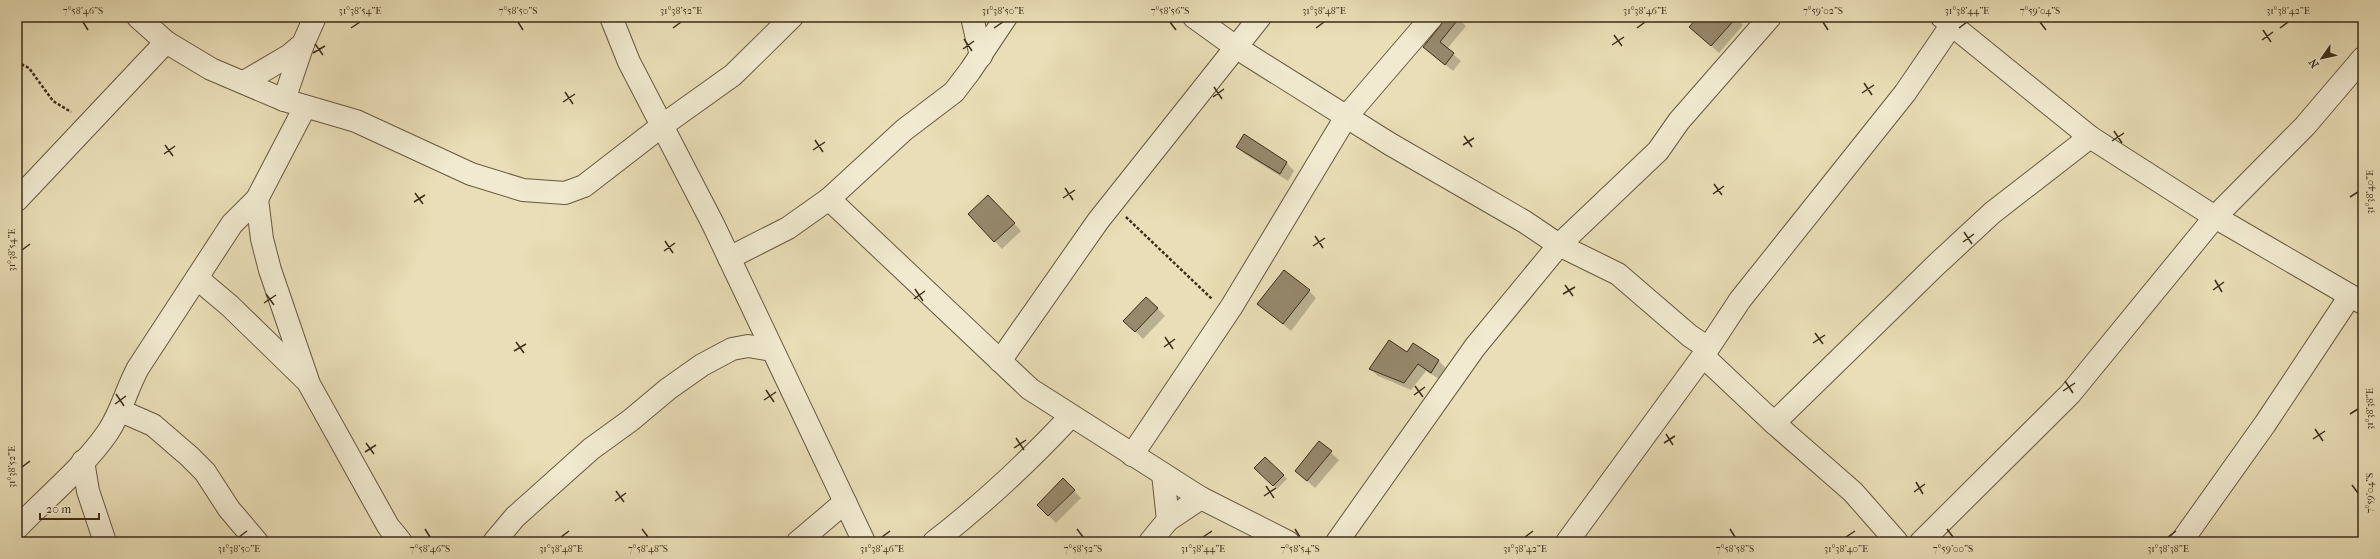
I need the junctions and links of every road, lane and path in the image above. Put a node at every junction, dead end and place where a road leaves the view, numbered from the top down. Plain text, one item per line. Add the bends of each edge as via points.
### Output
1 (138, 17) edge
2 (315, 17) edge
3 (610, 17) edge
4 (792, 17) edge
5 (972, 17) edge
6 (1006, 17) edge
7 (1194, 17) edge
8 (1260, 17) edge
9 (1432, 17) edge
10 (1770, 17) edge
11 (1950, 20) edge
12 (166, 42) junction
13 (303, 44) junction
14 (1237, 48) junction
15 (981, 56) junction
16 (2363, 58) edge
17 (17, 62) edge
18 (244, 82) junction
19 (284, 100) junction
20 (305, 107) junction
21 (1346, 117) junction
22 (92, 121) junction
23 (663, 125) junction
24 (2090, 137) junction
25 (257, 199) junction
26 (829, 199) junction
27 (17, 200) edge
28 (1112, 204) junction
29 (2215, 217) junction
30 (1559, 245) junction
31 (729, 258) junction
32 (198, 279) junction
33 (2356, 300) edge
34 (1224, 318) junction
35 (772, 350) junction
36 (1705, 352) junction
37 (1000, 361) junction
38 (309, 384) junction
39 (121, 411) junction
40 (1070, 417) junction
41 (1774, 424) junction
42 (1132, 455) junction
43 (83, 462) junction
44 (1163, 474) junction
45 (1201, 498) junction
46 (845, 502) junction
47 (1168, 520) junction
48 (17, 528) edge
49 (105, 542) edge
50 (257, 542) edge
51 (401, 542) edge
52 (494, 542) edge
53 (798, 542) edge
54 (864, 542) edge
55 (934, 542) edge
56 (1150, 542) edge
57 (1288, 542) edge
58 (1337, 542) edge
59 (1567, 542) edge
60 (1897, 542) edge
61 (1921, 542) edge
62 (2182, 542) edge

1 - 12 street
2 - 13 street
3 - 23 street via 629,62
4 - 23 street via 733,75
5 - 15 street
6 - 15 street
7 - 14 street
8 - 14 street
9 - 21 street
10 - 30 street via 1679,121 1658,151
11 - 24 street
11 - 36 street via 1905,93 1740,300
12 - 18 street via 211,69
12 - 22 street
13 - 18 street via 290,55
13 - 19 street
14 - 21 street
14 - 28 street
15 - 26 street via 954,92 904,130
16 - 29 street via 2305,126
17 - 22 path via 29,68 53,101
18 - 19 street
19 - 20 street
20 - 23 street via 356,121 471,174 523,190 565,193 584,186
20 - 25 street
21 - 30 street via 1525,222
21 - 34 street
22 - 27 street
23 - 31 street
24 - 29 street
24 - 41 street via 1992,214 1936,265
25 - 32 street via 232,224
25 - 38 street via 262,239 270,270
26 - 31 street via 788,228
26 - 37 street
28 - 34 path via 1204,289
28 - 37 street
29 - 33 street
29 - 61 street via 2070,394
30 - 36 street via 1618,274
30 - 58 street via 1476,348
31 - 35 street
32 - 38 street via 230,306
32 - 39 street via 138,368 127,388
33 - 62 street
34 - 42 street
35 - 46 street
35 - 52 street via 748,346 732,349 697,369 591,449 515,517
36 - 41 street
36 - 59 street
37 - 40 street via 1030,389
38 - 51 street via 388,526
39 - 43 street via 108,432
39 - 50 street via 153,425 189,456 205,472 229,509
40 - 42 street
40 - 55 street via 1021,468
41 - 60 street via 1853,492
42 - 44 street
43 - 48 street
43 - 49 street via 88,491
44 - 45 street
44 - 47 street
45 - 47 street
45 - 57 street
46 - 53 street
46 - 54 street
47 - 56 street

